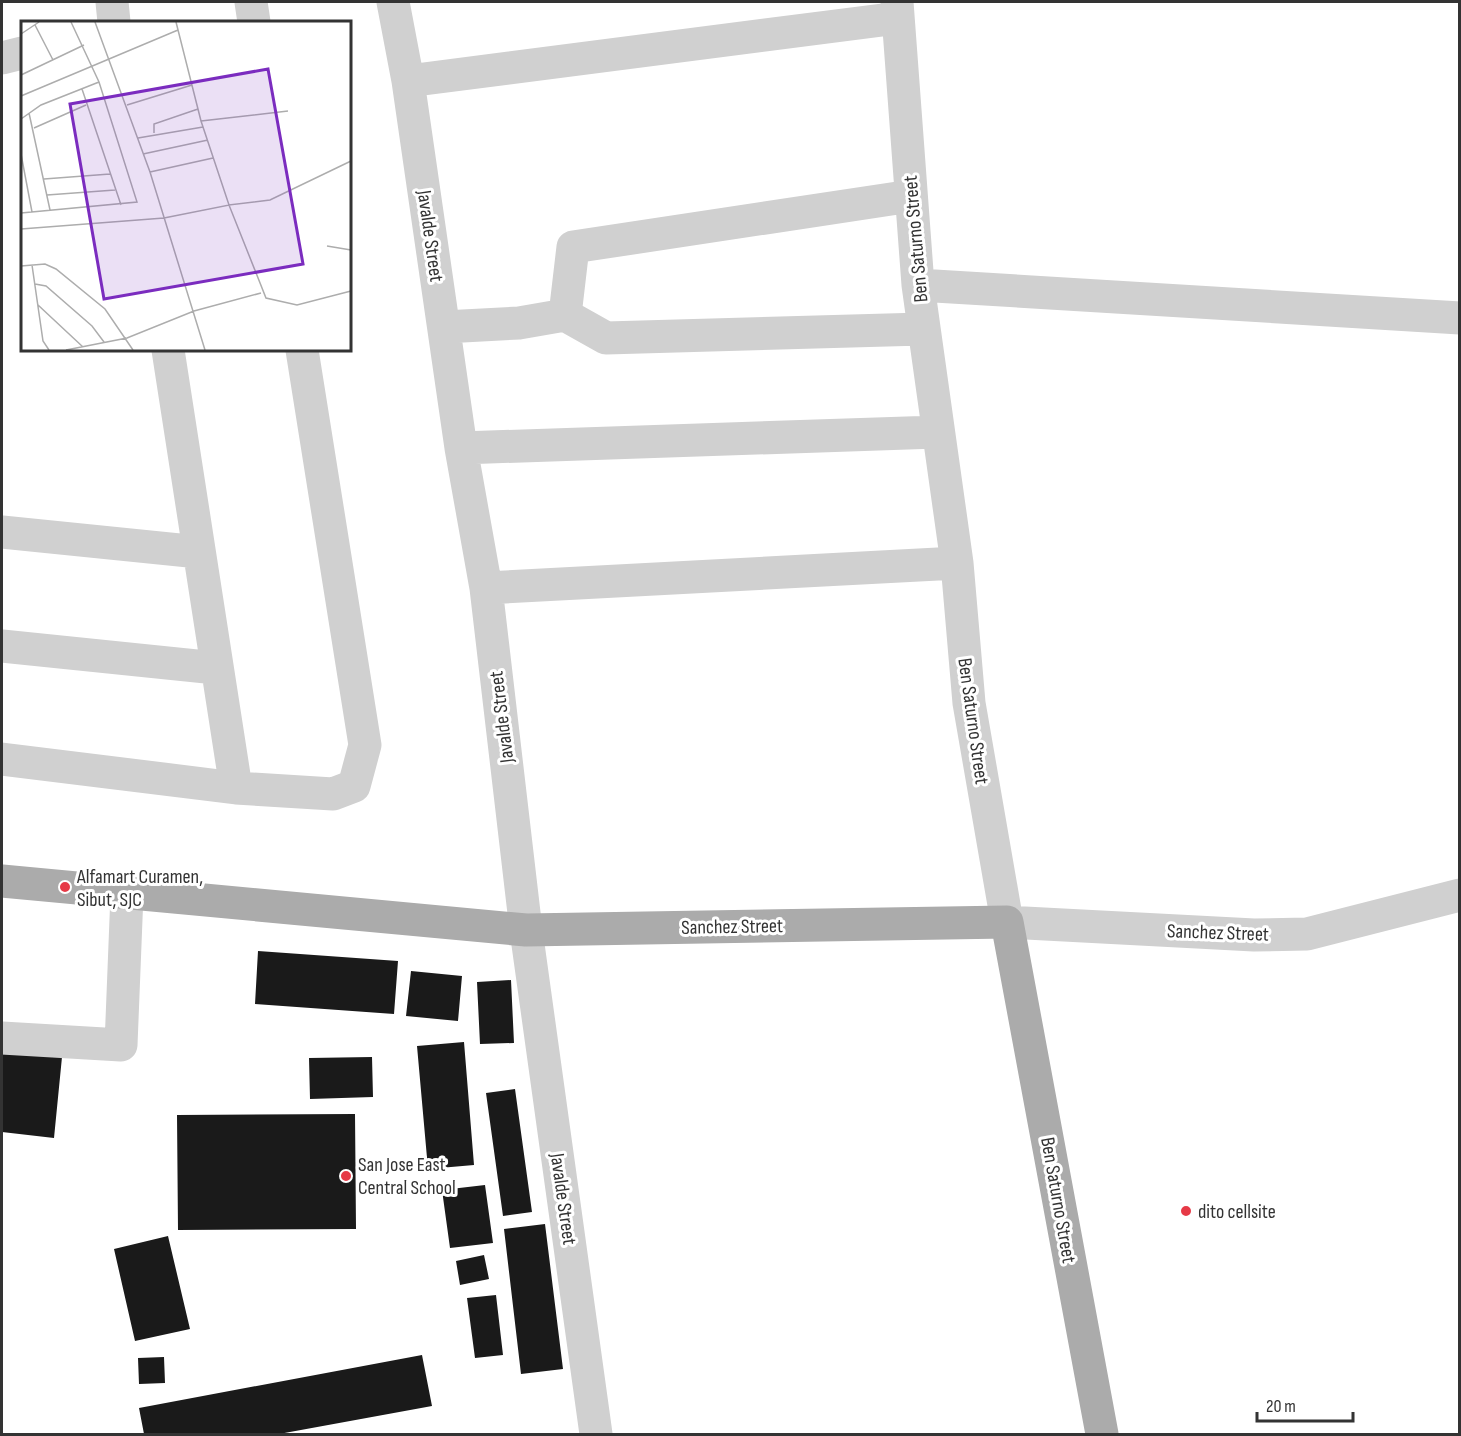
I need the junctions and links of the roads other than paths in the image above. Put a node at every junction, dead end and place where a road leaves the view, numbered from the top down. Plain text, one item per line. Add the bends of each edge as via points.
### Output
1 (112, 2) edge
2 (251, 2) edge
3 (393, 2) edge
4 (897, 10) edge
5 (114, 21) edge
6 (254, 21) edge
7 (21, 52) edge
8 (2, 58) edge
9 (408, 81) junction
10 (911, 196) junction
11 (918, 285) junction
12 (565, 315) junction
13 (1460, 318) edge
14 (444, 327) junction
15 (923, 329) junction
16 (168, 351) edge
17 (302, 351) edge
18 (937, 432) junction
19 (461, 448) junction
20 (2, 532) edge
21 (199, 552) junction
22 (957, 563) junction
23 (486, 588) junction
24 (2, 646) edge
25 (216, 668) junction
26 (2, 759) edge
27 (236, 788) junction
28 (2, 881) edge
29 (127, 894) junction
30 (1460, 895) edge
31 (1007, 922) junction
32 (526, 930) junction
33 (2, 1038) edge
34 (597, 1434) edge
35 (1102, 1434) edge

1 - 5 street
2 - 6 street
3 - 9 street, Javalde Street
4 - 9 street
4 - 10 street, Ben Saturno Street
7 - 8 street
9 - 14 street, Javalde Street
10 - 11 street, Ben Saturno Street
10 - 12 street via 573,247
11 - 13 street
11 - 15 street, Ben Saturno Street
12 - 14 street via 519,323
12 - 15 street via 606,338
14 - 19 street, Javalde Street
15 - 18 street, Ben Saturno Street
16 - 21 street
17 - 27 street via 365,745 362,767 354,786 333,795
18 - 19 street
18 - 22 street, Ben Saturno Street
19 - 23 street, Javalde Street
20 - 21 street
21 - 25 street
22 - 23 street
22 - 31 street, Ben Saturno Street via 969,703
23 - 32 street, Javalde Street
24 - 25 street
25 - 27 street
26 - 27 street
28 - 29 main road, Sanchez Street
29 - 32 main road, Sanchez Street
29 - 33 street via 121,1045
30 - 31 street, Sanchez Street via 1307,934 1254,935
31 - 32 main road, Sanchez Street
31 - 35 main road, Ben Saturno Street
32 - 34 street, Javalde Street

